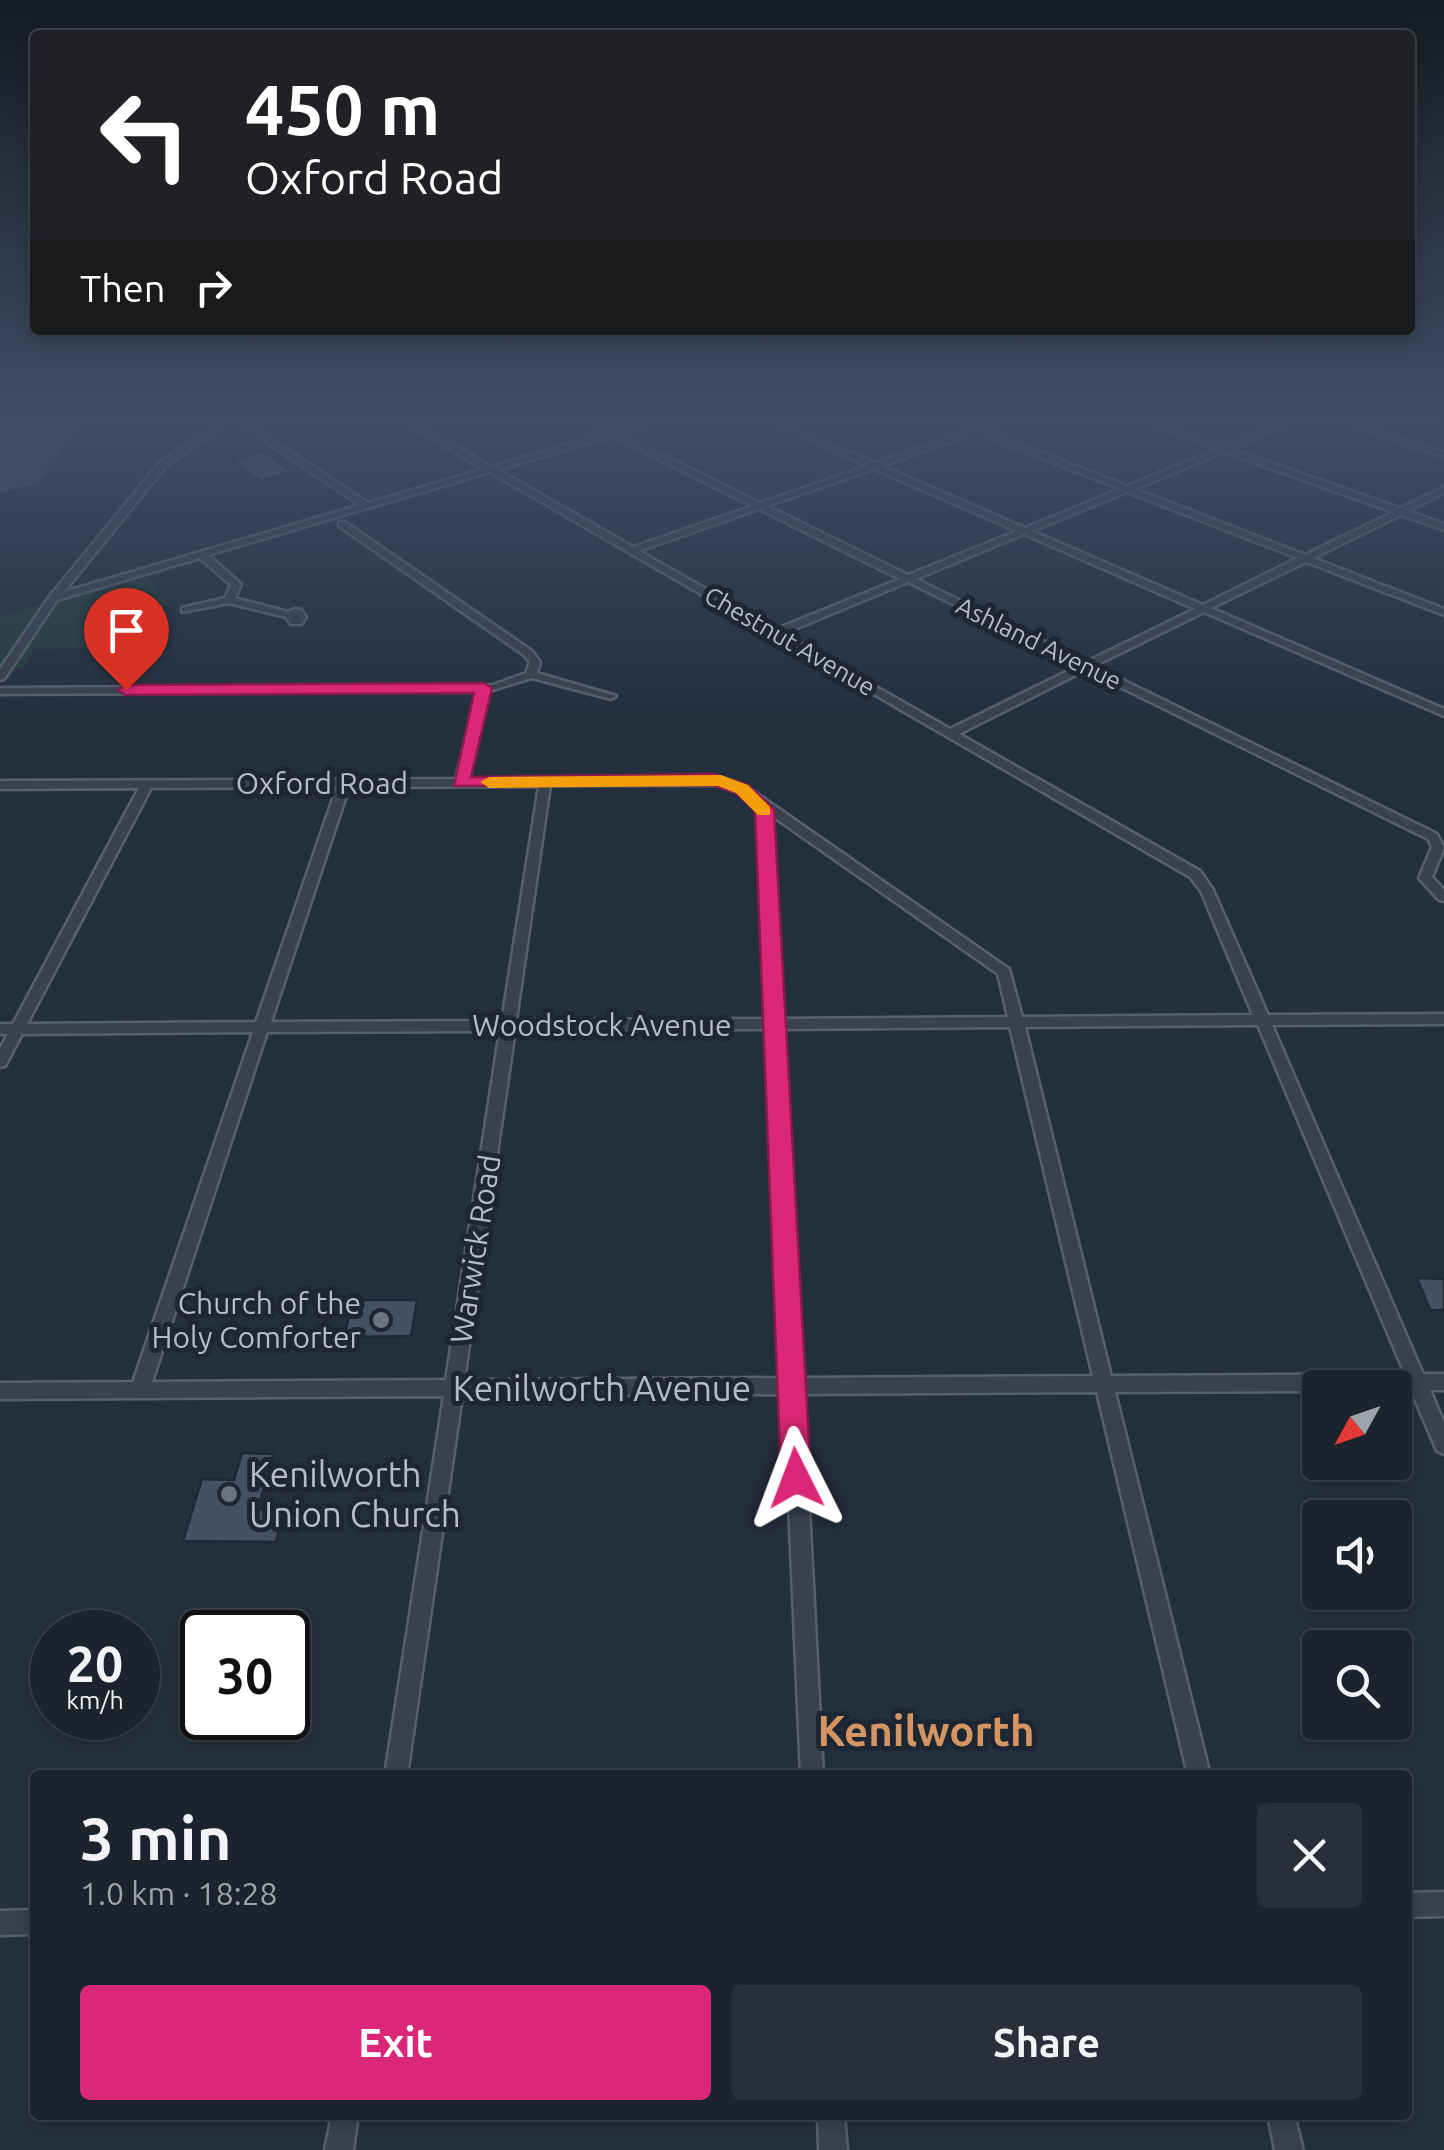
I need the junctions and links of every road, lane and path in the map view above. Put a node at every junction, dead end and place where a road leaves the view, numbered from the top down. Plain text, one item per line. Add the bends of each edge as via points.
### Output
1 (118, 517) edge
2 (330, 517) edge
3 (573, 517) edge
4 (726, 517) edge
5 (782, 517) edge
6 (993, 517) edge
7 (1058, 517) edge
8 (1201, 517) edge
9 (1386, 517) edge
10 (1417, 517) edge
11 (342, 524) dead end
12 (1444, 527) edge
13 (1024, 531) junction
14 (631, 550) junction
15 (202, 555) junction
16 (1306, 558) junction
17 (907, 579) junction
18 (53, 598) junction
19 (229, 600) junction
20 (1204, 608) junction
21 (185, 610) dead end
22 (1444, 612) edge
23 (290, 616) dead end
24 (776, 633) junction
25 (1086, 666) junction
26 (530, 676) junction
27 (0, 677) edge
28 (484, 688) junction
29 (0, 690) edge
30 (610, 696) dead end
31 (1444, 713) edge
32 (951, 733) junction
33 (460, 782) junction
34 (546, 782) junction
35 (344, 783) junction
36 (147, 784) junction
37 (0, 785) edge
38 (764, 809) junction
39 (1444, 896) edge
40 (1444, 1019) edge
41 (1260, 1021) junction
42 (1016, 1022) junction
43 (774, 1024) junction
44 (509, 1025) junction
45 (266, 1027) junction
46 (0, 1029) edge
47 (18, 1029) junction
48 (0, 1062) edge
49 (1105, 1382) junction
50 (1416, 1382) junction
51 (1444, 1382) edge
52 (791, 1387) junction
53 (454, 1389) junction
54 (140, 1390) junction
55 (0, 1391) edge
56 (1444, 1445) edge
57 (397, 1770) edge
58 (812, 1770) edge
59 (1198, 1770) edge
60 (1444, 1904) edge
61 (1412, 1905) edge
62 (30, 1922) edge
63 (0, 1923) edge
64 (343, 2120) edge
65 (831, 2120) edge
66 (1282, 2120) edge
67 (339, 2150) edge
68 (833, 2150) edge
69 (1289, 2150) edge

1 - 18 street
2 - 15 street
3 - 14 street, Chestnut Avenue
4 - 14 street
5 - 17 street, Ashland Avenue
6 - 13 street
7 - 13 street
8 - 16 street
9 - 16 street
10 - 12 street
11 - 26 street via 528,653 535,662
13 - 17 street
13 - 20 street
14 - 24 street, Chestnut Avenue
15 - 18 street
15 - 19 street via 236,584
16 - 20 street
16 - 22 street
17 - 24 street
17 - 25 street, Ashland Avenue
18 - 27 street
19 - 21 street
19 - 23 street
20 - 25 street
20 - 31 street
24 - 32 street, Chestnut Avenue
25 - 32 street
25 - 39 street, Ashland Avenue via 1432,837 1438,847 1424,878
26 - 28 street
26 - 30 street
28 - 29 street
28 - 33 street
32 - 41 street, Chestnut Avenue via 1181,863 1208,890
33 - 34 street, Oxford Road
33 - 35 street, Oxford Road
34 - 38 street, Oxford Road via 721,780
34 - 44 street, Warwick Road
35 - 36 street, Oxford Road
35 - 45 street
36 - 37 street, Oxford Road
36 - 47 street
38 - 42 street, Oxford Road via 1004,972
38 - 43 street
40 - 41 street, Woodstock Avenue
41 - 42 street, Woodstock Avenue
41 - 50 street
42 - 43 street, Woodstock Avenue
42 - 49 street
43 - 44 street, Woodstock Avenue
43 - 52 street
44 - 45 street, Woodstock Avenue
44 - 53 street, Warwick Road
45 - 47 street, Woodstock Avenue
45 - 54 street
46 - 47 street, Woodstock Avenue
47 - 48 street
49 - 50 street, Kenilworth Avenue
49 - 52 street, Kenilworth Avenue
49 - 59 street
50 - 51 street, Kenilworth Avenue
50 - 56 street
52 - 53 street, Kenilworth Avenue
52 - 58 street
53 - 54 street, Kenilworth Avenue
53 - 57 street, Warwick Road
54 - 55 street, Kenilworth Avenue
60 - 61 street
62 - 63 street
64 - 67 street
65 - 68 street
66 - 69 street

